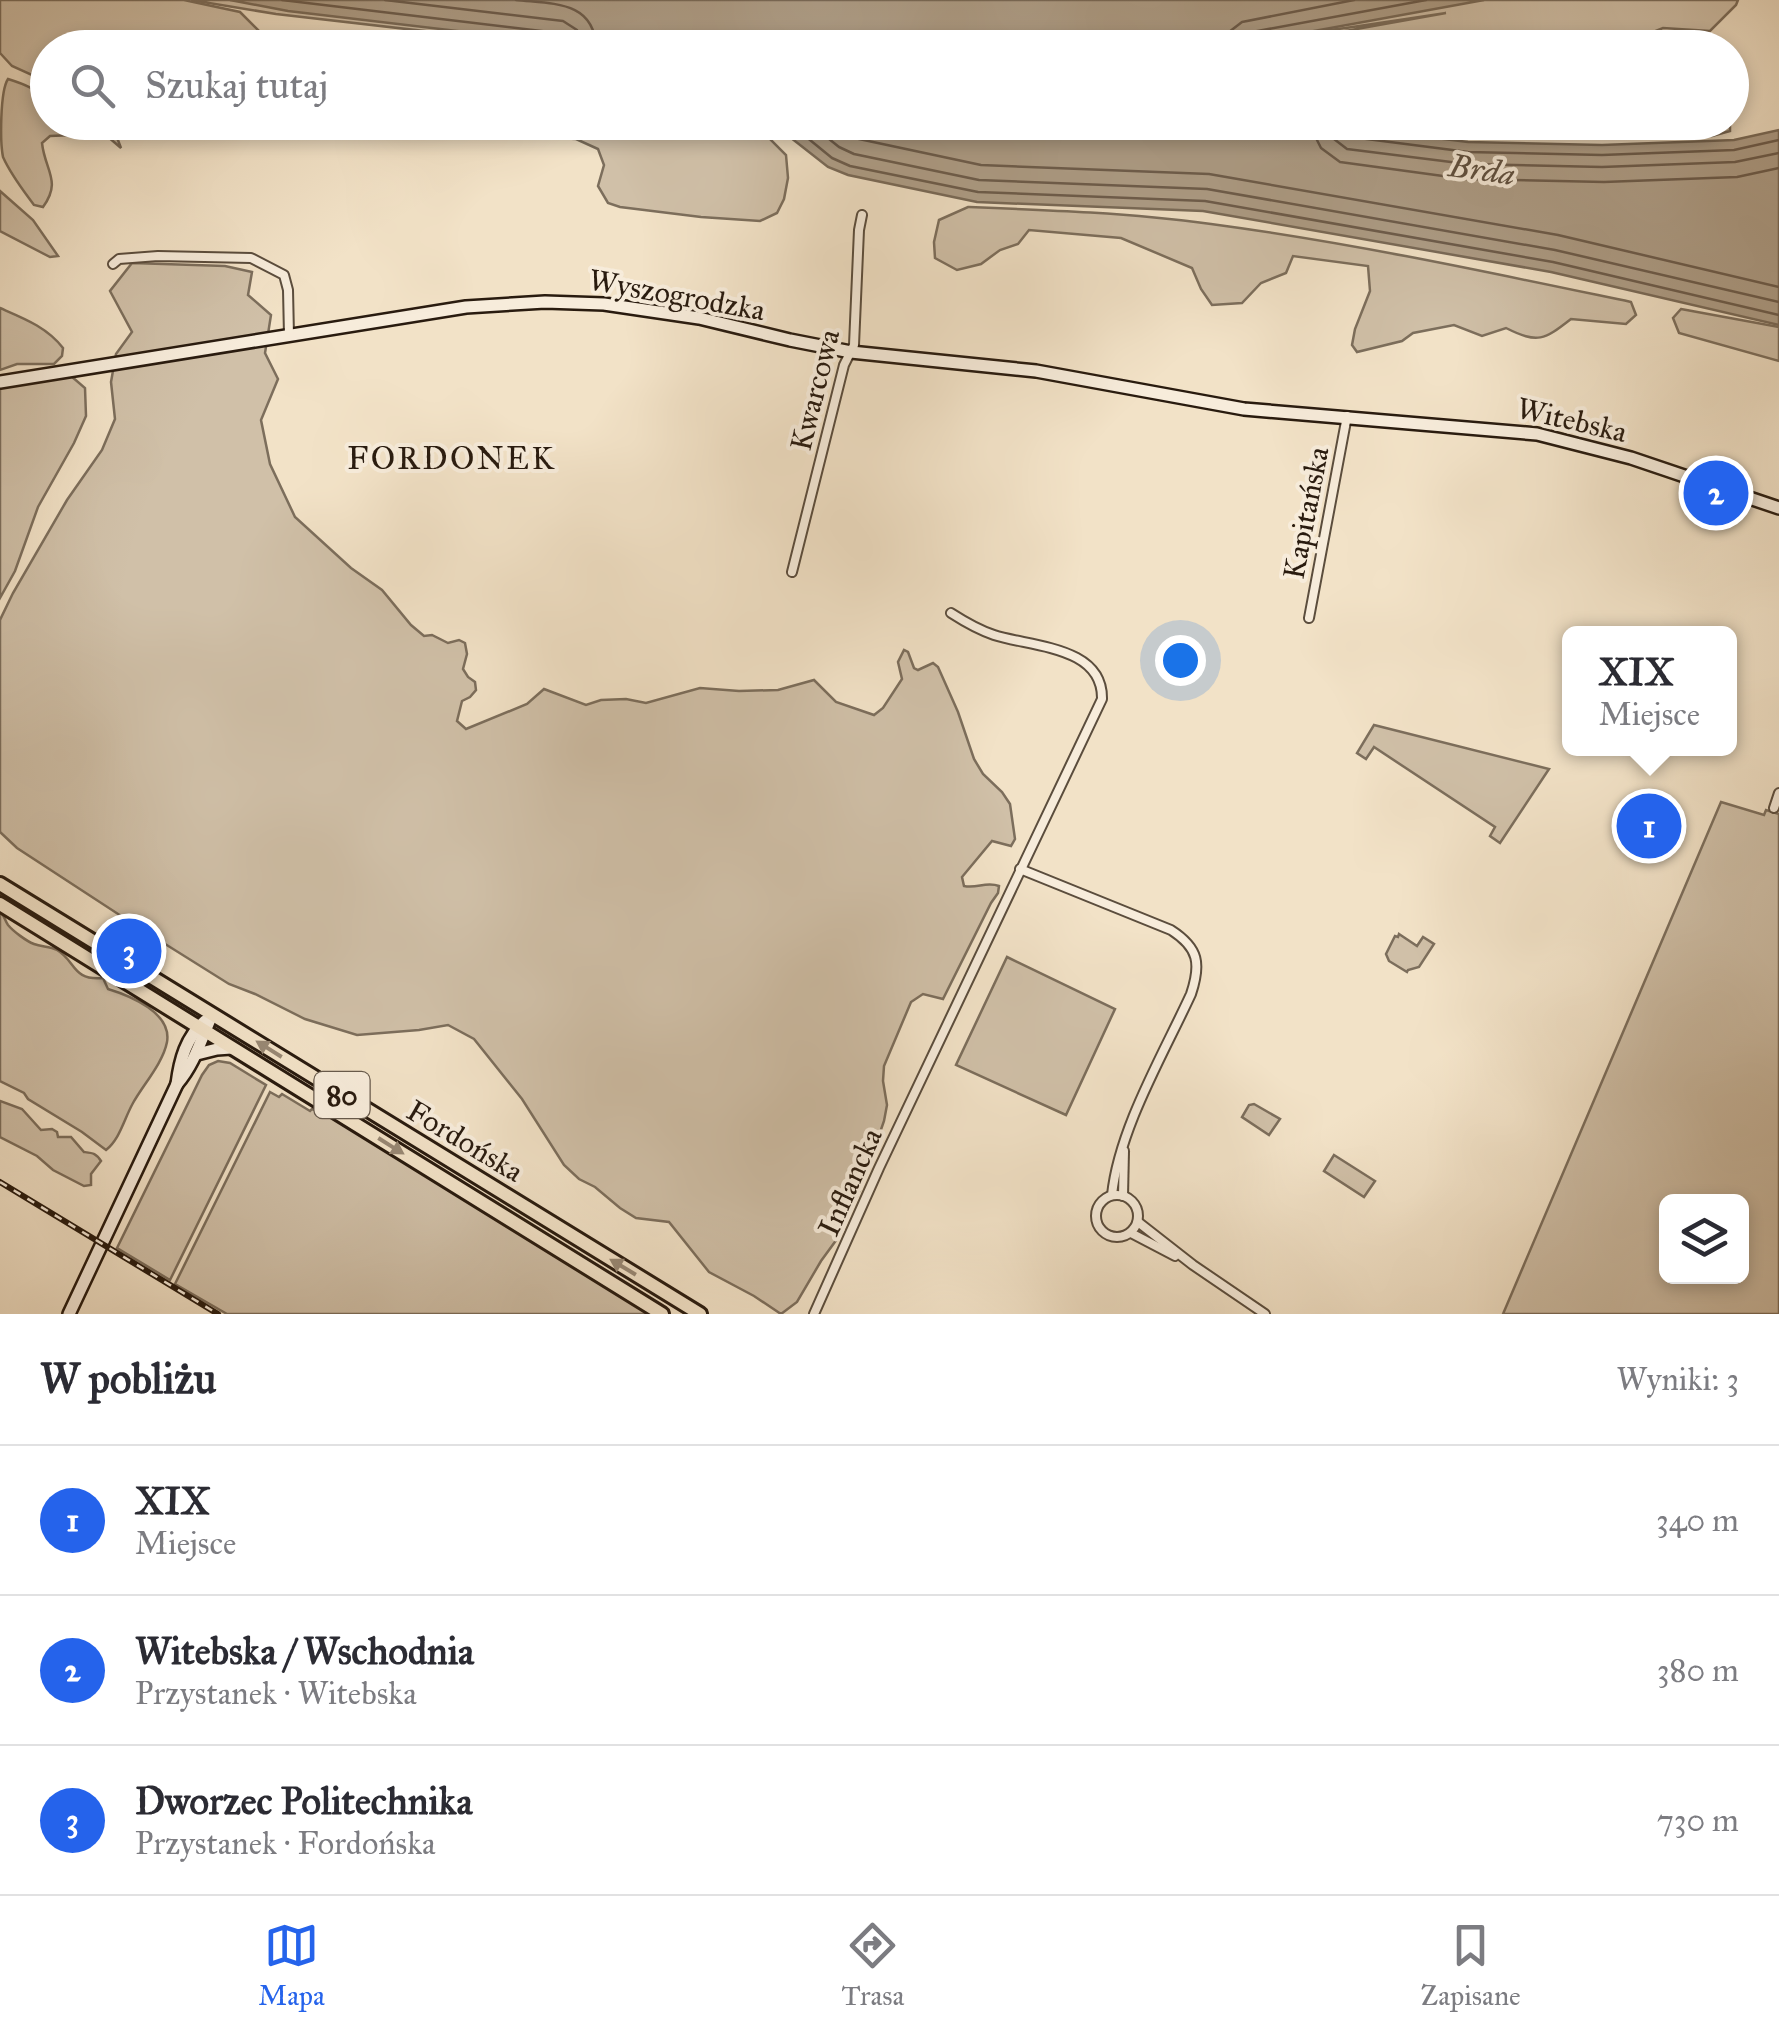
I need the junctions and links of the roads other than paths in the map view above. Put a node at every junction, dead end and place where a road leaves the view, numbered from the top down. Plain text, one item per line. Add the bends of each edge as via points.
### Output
1 (862, 215) dead end
2 (113, 264) dead end
3 (289, 335) junction
4 (850, 352) junction
5 (0, 382) edge
6 (1347, 416) junction
7 (1779, 508) edge
8 (796, 571) dead end
9 (951, 613) dead end
10 (1309, 618) dead end
11 (1779, 793) edge
12 (1774, 808) dead end
13 (1020, 869) junction
14 (0, 884) edge
15 (0, 904) edge
16 (212, 1015) junction
17 (201, 1030) junction
18 (231, 1048) junction
19 (197, 1054) junction
20 (177, 1084) junction
21 (1124, 1142) junction
22 (1112, 1196) junction
23 (1123, 1196) junction
24 (1138, 1222) junction
25 (1131, 1233) junction
26 (1193, 1265) junction
27 (68, 1314) edge
28 (662, 1314) edge
29 (700, 1314) edge
30 (817, 1314) edge
31 (1266, 1314) edge

1 - 4 street, Kwarcowa
2 - 3 street via 158,256 251,258 284,276
3 - 4 street, Wyszogrodzka via 466,307 575,302 675,314
3 - 5 street, Wyszogrodzka
4 - 6 street, Wyszogrodzka via 1036,371 1244,408
4 - 8 street, Kwarcowa
6 - 7 street, Witebska via 1556,438
6 - 10 street, Kapitańska
9 - 13 street, Inflancka via 996,636 1075,657 1102,689 1100,708
11 - 12 street
13 - 21 street via 1171,930 1193,950 1191,994
13 - 30 street, Inflancka
14 - 16 main road, Fordońska / 80
15 - 17 main road, Fordońska / 80
16 - 17 street
29 -> 16 main road, Fordońska / 80
17 - 18 main road, Fordońska / 80
17 - 19 street
17 - 20 street via 180,1062
18 - 19 street
18 -> 28 main road, Fordońska / 80
19 - 20 street
20 - 27 street
21 - 22 street
21 - 23 street
22 - 23 street
22 - 25 street via 1098,1206 1098,1226 1112,1237
23 - 24 street via 1134,1203
24 - 25 street
24 - 26 street
25 - 26 street
26 - 31 street

